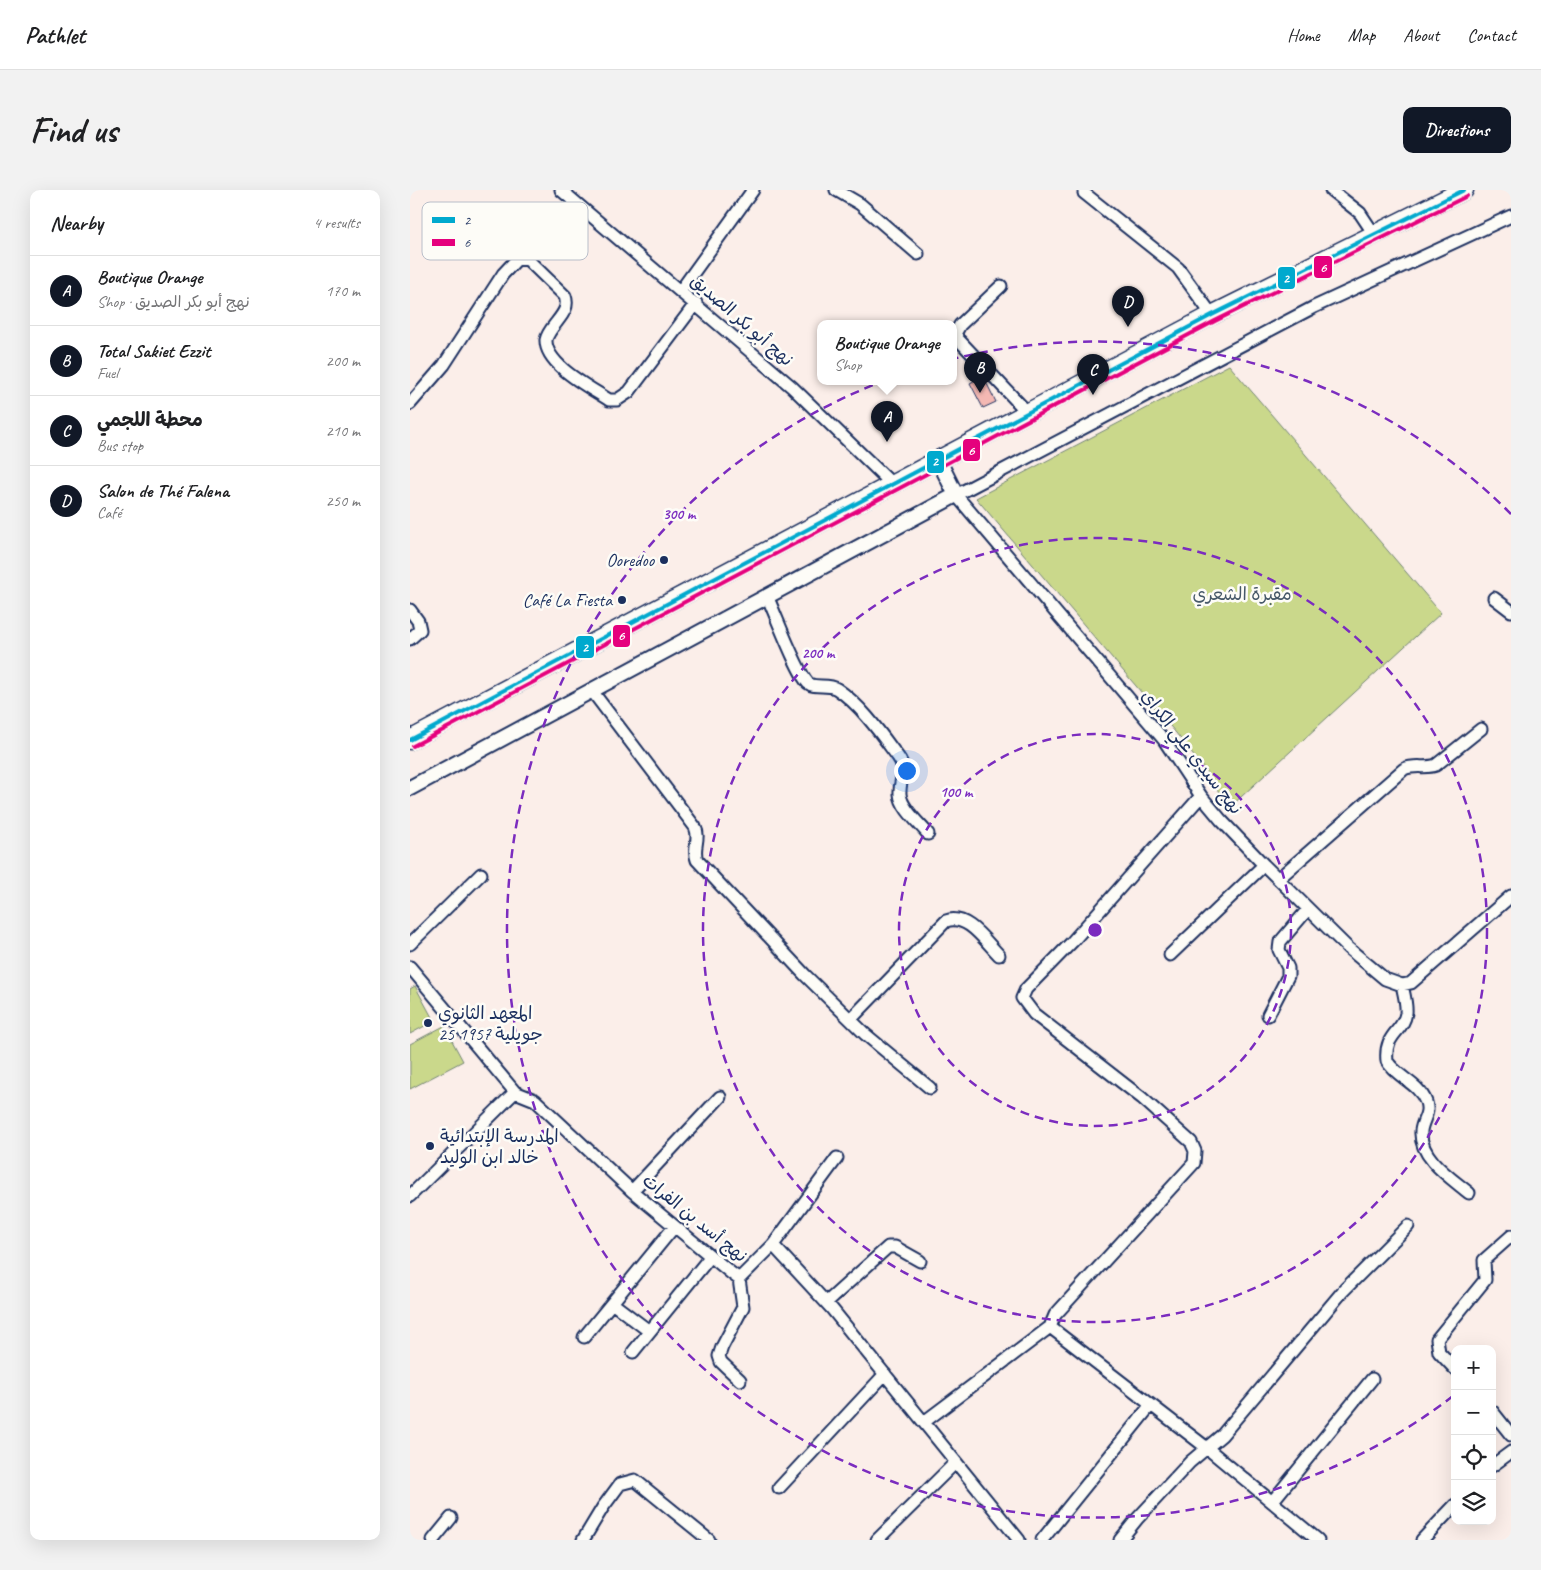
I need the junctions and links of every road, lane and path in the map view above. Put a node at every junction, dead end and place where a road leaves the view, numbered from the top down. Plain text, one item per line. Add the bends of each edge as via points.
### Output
1 (561, 190) edge
2 (753, 190) edge
3 (1332, 190) edge
4 (1464, 190) edge
5 (841, 191) edge
6 (1084, 193) dead end
7 (575, 202) edge
8 (588, 212) edge
9 (1511, 216) edge
10 (1374, 234) junction
11 (918, 254) dead end
12 (516, 260) edge
13 (528, 260) edge
14 (1001, 286) dead end
15 (681, 290) junction
16 (696, 303) junction
17 (1212, 315) junction
18 (957, 330) edge
19 (957, 338) edge
20 (410, 404) edge
21 (1028, 413) junction
22 (939, 461) junction
23 (893, 485) junction
24 (956, 495) junction
25 (768, 596) junction
26 (1494, 598) dead end
27 (410, 610) edge
28 (1511, 612) edge
29 (410, 639) edge
30 (592, 691) junction
31 (1481, 729) dead end
32 (410, 740) edge
33 (410, 788) edge
34 (1201, 796) junction
35 (928, 834) dead end
36 (1264, 865) junction
37 (481, 874) dead end
38 (1278, 879) junction
39 (1511, 896) edge
40 (1308, 909) junction
41 (410, 944) edge
42 (999, 955) dead end
43 (1170, 955) dead end
44 (410, 967) edge
45 (1402, 985) junction
46 (1268, 1015) dead end
47 (850, 1019) junction
48 (930, 1088) dead end
49 (515, 1092) junction
50 (720, 1097) dead end
51 (837, 1158) dead end
52 (632, 1191) junction
53 (1469, 1192) dead end
54 (410, 1196) edge
55 (1408, 1226) dead end
56 (674, 1227) junction
57 (1511, 1236) edge
58 (773, 1245) junction
59 (710, 1256) junction
60 (920, 1261) dead end
61 (739, 1279) junction
62 (612, 1302) junction
63 (826, 1302) junction
64 (1050, 1327) junction
65 (649, 1331) junction
66 (584, 1337) dead end
67 (632, 1352) dead end
68 (1451, 1365) edge
69 (885, 1374) junction
70 (1372, 1379) dead end
71 (740, 1380) dead end
72 (1150, 1406) junction
73 (1496, 1417) edge
74 (924, 1422) junction
75 (1511, 1434) edge
76 (1207, 1448) junction
77 (1511, 1452) edge
78 (955, 1463) junction
79 (1496, 1463) edge
80 (779, 1488) dead end
81 (1272, 1502) junction
82 (1451, 1509) edge
83 (451, 1518) dead end
84 (1303, 1535) edge
85 (434, 1540) edge
86 (583, 1540) edge
87 (709, 1540) edge
88 (877, 1540) edge
89 (1019, 1540) edge
90 (1042, 1540) edge
91 (1120, 1540) edge
92 (1318, 1540) edge
93 (1422, 1540) edge

1 - 7 street, نهج أبو بكر الصديق
2 - 15 street
3 - 10 street via 1360,214
4 - 10 main road
5 - 11 street
6 - 17 street via 1178,268
8 - 15 street, نهج أبو بكر الصديق
9 - 24 street via 1314,307
10 - 17 main road
12 - 20 street via 503,274 444,365
13 - 16 street via 565,296 566,308 546,340 553,360 609,400 617,400 629,392
14 - 18 street
15 - 16 street, نهج أبو بكر الصديق
16 - 23 street, نهج أبو بكر الصديق via 799,393
17 - 21 main road
19 - 21 street
21 - 22 main road
22 - 23 main road
22 - 24 street
23 - 32 main road
24 - 25 street
24 - 34 street, نهج سيدي علي الكراي via 1164,740
25 - 30 street
25 - 35 street via 808,683 836,688 854,703 898,758 904,775 900,794 903,802
26 - 28 street
27 - 29 street via 420,630
30 - 33 street
30 - 47 street via 695,827 698,834 694,853 697,860 805,976
31 - 38 street via 1436,765 1410,766 1395,775
34 - 36 street, نهج سيدي علي الكراي
34 - 64 street via 1023,993 1025,1004 1034,1014 1155,1110 1191,1142 1195,1151 1191,1169 1055,1315
36 - 38 street, نهج سيدي علي الكراي
36 - 43 street
37 - 41 street
38 - 40 street, نهج سيدي علي الكراي
39 - 45 street via 1411,983
40 - 45 street, نهج سيدي علي الكراي via 1385,979
40 - 46 street via 1280,942 1279,950 1288,968 1288,976
42 - 47 street via 963,920 953,918 946,921
44 - 49 street, نهج أسد بن الفرات
45 - 53 street via 1407,1012 1388,1042 1387,1061 1415,1086 1426,1102 1427,1117 1421,1133 1426,1152
47 - 48 street
49 - 52 street, نهج أسد بن الفرات via 535,1100
49 - 54 street
50 - 52 street
51 - 58 street
52 - 56 street, نهج أسد بن الفرات
55 - 76 street via 1343,1291 1222,1435
56 - 59 street, نهج أسد بن الفرات
56 - 62 street
57 - 68 street via 1484,1260 1485,1280 1437,1339 1439,1352
58 - 61 street, نهج أسد بن الفرات
58 - 63 street, نهج أسد بن الفرات
59 - 61 street, نهج أسد بن الفرات
59 - 65 street
60 - 63 street via 895,1247 888,1247
61 - 71 street via 743,1307 719,1356
62 - 65 street
62 - 66 street
63 - 69 street, نهج أسد بن الفرات
64 - 72 street
64 - 74 street
65 - 67 street
69 - 74 street, نهج أسد بن الفرات
69 - 80 street
70 - 81 street
72 - 76 street
72 - 90 street
73 - 75 street
74 - 78 street, نهج أسد بن الفرات
76 - 81 street
76 - 91 street
77 - 79 street
78 - 88 street
78 - 89 street, نهج أسد بن الفرات
81 - 84 street
82 - 93 street
83 - 85 street
84 - 92 street
86 - 87 street via 620,1484 635,1480

